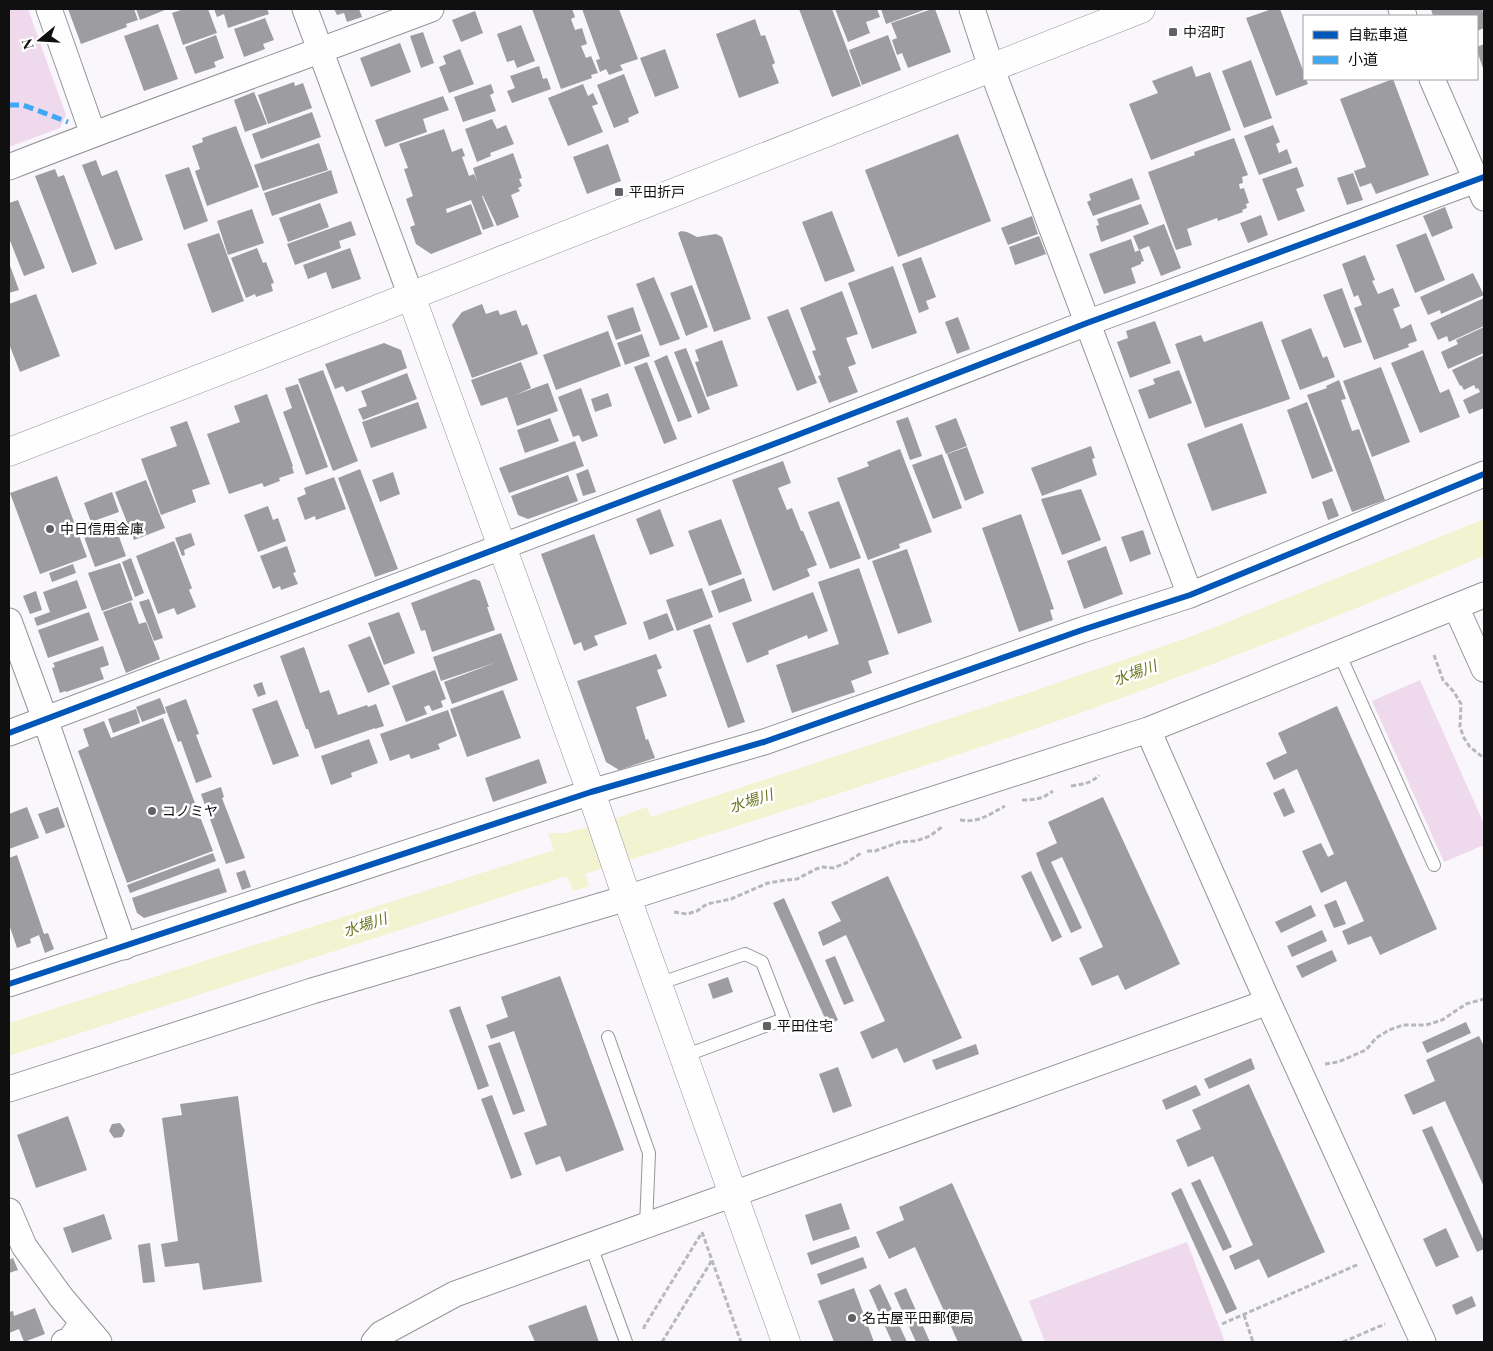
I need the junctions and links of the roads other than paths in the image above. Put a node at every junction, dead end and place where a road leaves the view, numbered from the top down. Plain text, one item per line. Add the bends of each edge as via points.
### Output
1 (49, 9) edge
2 (305, 9) edge
3 (432, 9) edge
4 (972, 9) edge
5 (1141, 9) edge
6 (321, 51) junction
7 (991, 67) junction
8 (1432, 80) edge
9 (93, 134) junction
10 (9, 167) edge
11 (1481, 185) edge
12 (410, 296) junction
13 (1087, 323) junction
14 (9, 452) edge
15 (1484, 474) edge
16 (501, 547) junction
17 (1190, 595) junction
18 (1484, 595) edge
19 (1456, 607) junction
20 (9, 621) edge
21 (1339, 653) junction
22 (1484, 669) edge
23 (45, 719) junction
24 (1148, 730) junction
25 (9, 733) edge
26 (593, 800) junction
27 (1434, 865) dead end
28 (624, 890) junction
29 (124, 946) junction
30 (9, 984) edge
31 (658, 984) junction
32 (1268, 1002) junction
33 (608, 1037) dead end
34 (684, 1056) junction
35 (9, 1089) edge
36 (733, 1195) junction
37 (9, 1212) edge
38 (646, 1226) junction
39 (591, 1246) junction
40 (82, 1323) junction
41 (64, 1342) edge
42 (99, 1342) edge
43 (374, 1342) edge
44 (626, 1342) edge
45 (786, 1342) edge
46 (1423, 1342) edge

1 - 9 street
2 - 6 street
3 - 6 street
4 - 7 street
5 - 7 street
6 - 9 street
6 - 12 street
7 - 12 street
7 - 13 street
8 - 11 street
9 - 10 street
11 - 13 street
12 - 14 street
12 - 16 street
13 - 16 street
13 - 17 street
15 - 17 street
16 - 23 street
16 - 26 street
17 - 26 street
18 - 19 street
19 - 21 street
19 - 22 street
20 - 23 street
21 - 24 street
21 - 27 lane
23 - 25 street
23 - 29 street
24 - 28 street
24 - 32 street
26 - 28 street
26 - 29 street
28 - 31 street
28 - 35 street
29 - 30 street
31 - 34 street
31 - 34 lane via 745,954 762,962 784,1020
32 - 36 street
32 - 46 street
33 - 38 lane via 649,1153
34 - 36 street
36 - 38 street
36 - 45 street
37 - 40 street via 24,1246
38 - 39 street
39 - 43 street via 456,1294 381,1334
39 - 44 lane
40 - 41 street via 70,1340
40 - 42 street

